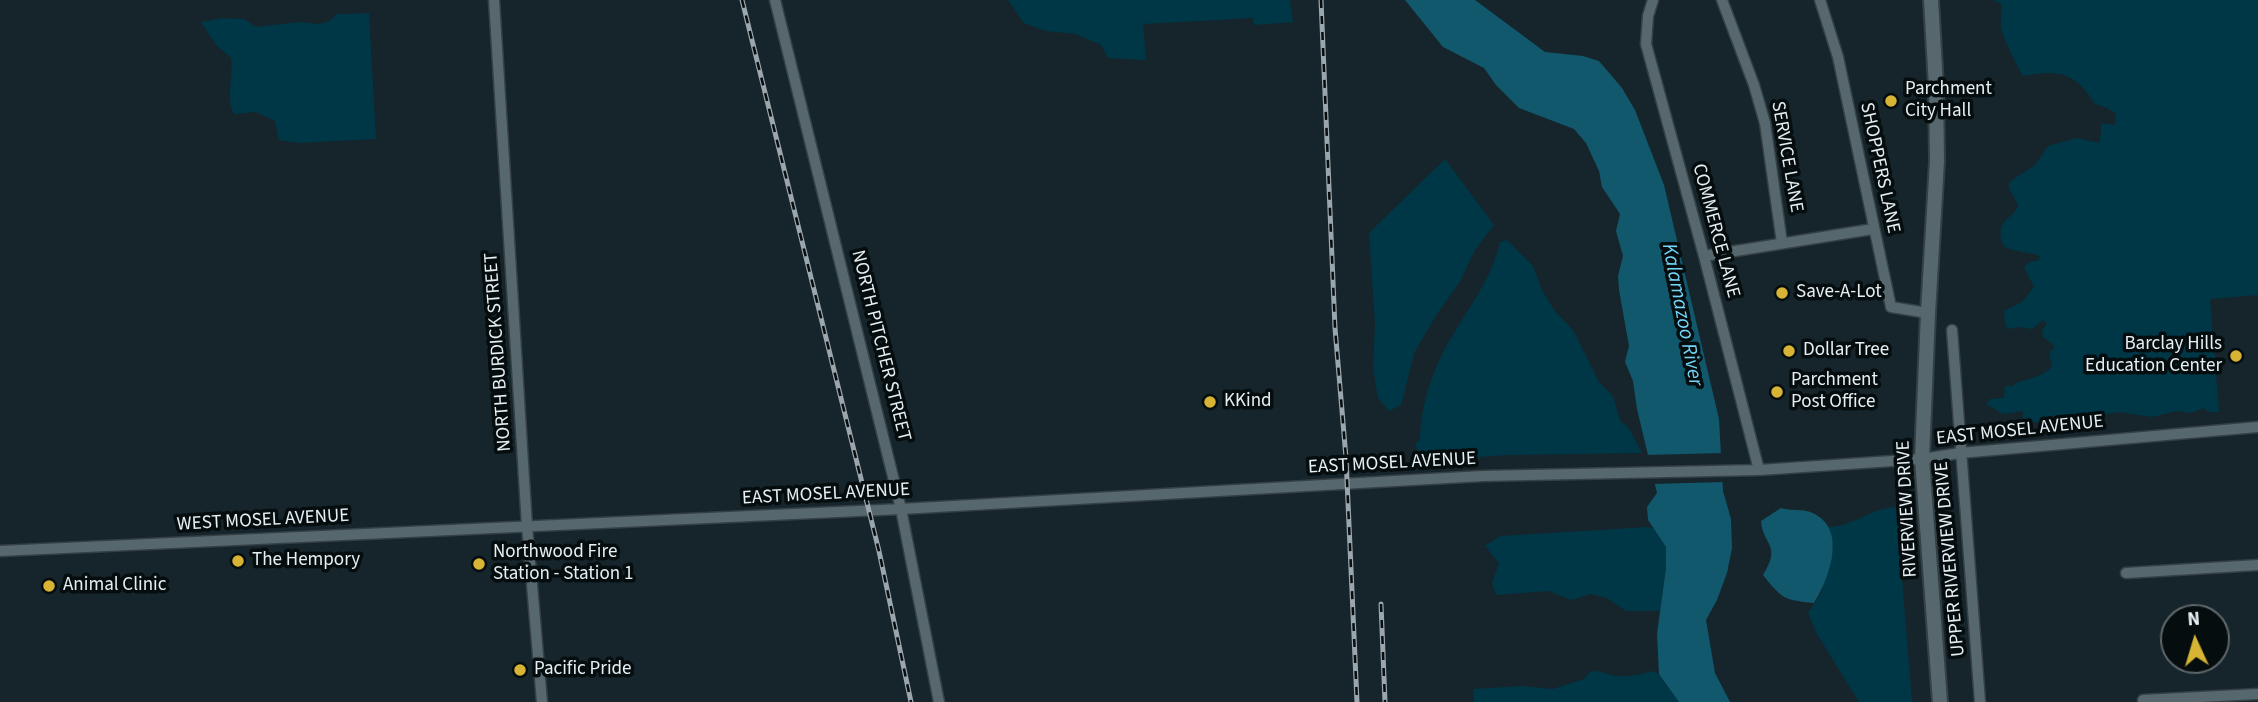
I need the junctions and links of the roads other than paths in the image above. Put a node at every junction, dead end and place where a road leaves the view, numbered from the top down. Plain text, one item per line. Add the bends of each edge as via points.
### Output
1 (494, 0) edge
2 (775, 0) edge
3 (1653, 0) edge
4 (1722, 0) edge
5 (1820, 0) edge
6 (1931, 0) edge
7 (1873, 229) junction
8 (1783, 243) junction
9 (1704, 256) junction
10 (1928, 313) junction
11 (1952, 330) dead end
12 (2258, 427) edge
13 (1960, 453) junction
14 (1922, 459) junction
15 (1759, 470) junction
16 (901, 509) junction
17 (527, 526) junction
18 (0, 551) edge
19 (2258, 565) edge
20 (2126, 573) dead end
21 (2258, 694) edge
22 (2143, 700) dead end
23 (542, 702) edge
24 (939, 702) edge
25 (1940, 702) edge
26 (1980, 702) edge

1 - 17 street, NORTH BURDICK STREET
2 - 16 street, NORTH PITCHER STREET
3 - 9 street, COMMERCE LANE via 1646,44
4 - 8 street, SERVICE LANE via 1765,123
5 - 7 street, SHOPPERS LANE via 1840,68
6 - 10 street, RIVERVIEW DRIVE via 1937,162
7 - 8 street
7 - 10 street, SHOPPERS LANE via 1891,307
8 - 9 street
9 - 15 street, COMMERCE LANE
10 - 14 street, RIVERVIEW DRIVE
11 - 13 street, UPPER RIVERVIEW DRIVE
12 - 13 street, EAST MOSEL AVENUE
13 - 14 street, EAST MOSEL AVENUE
13 - 26 street, UPPER RIVERVIEW DRIVE
14 - 15 street, EAST MOSEL AVENUE
14 - 25 street, RIVERVIEW DRIVE
15 - 16 street, EAST MOSEL AVENUE via 1472,477
16 - 17 street, EAST MOSEL AVENUE
16 - 24 street, NORTH PITCHER STREET
17 - 18 street, WEST MOSEL AVENUE
17 - 23 street, NORTH BURDICK STREET
19 - 20 street
21 - 22 street

